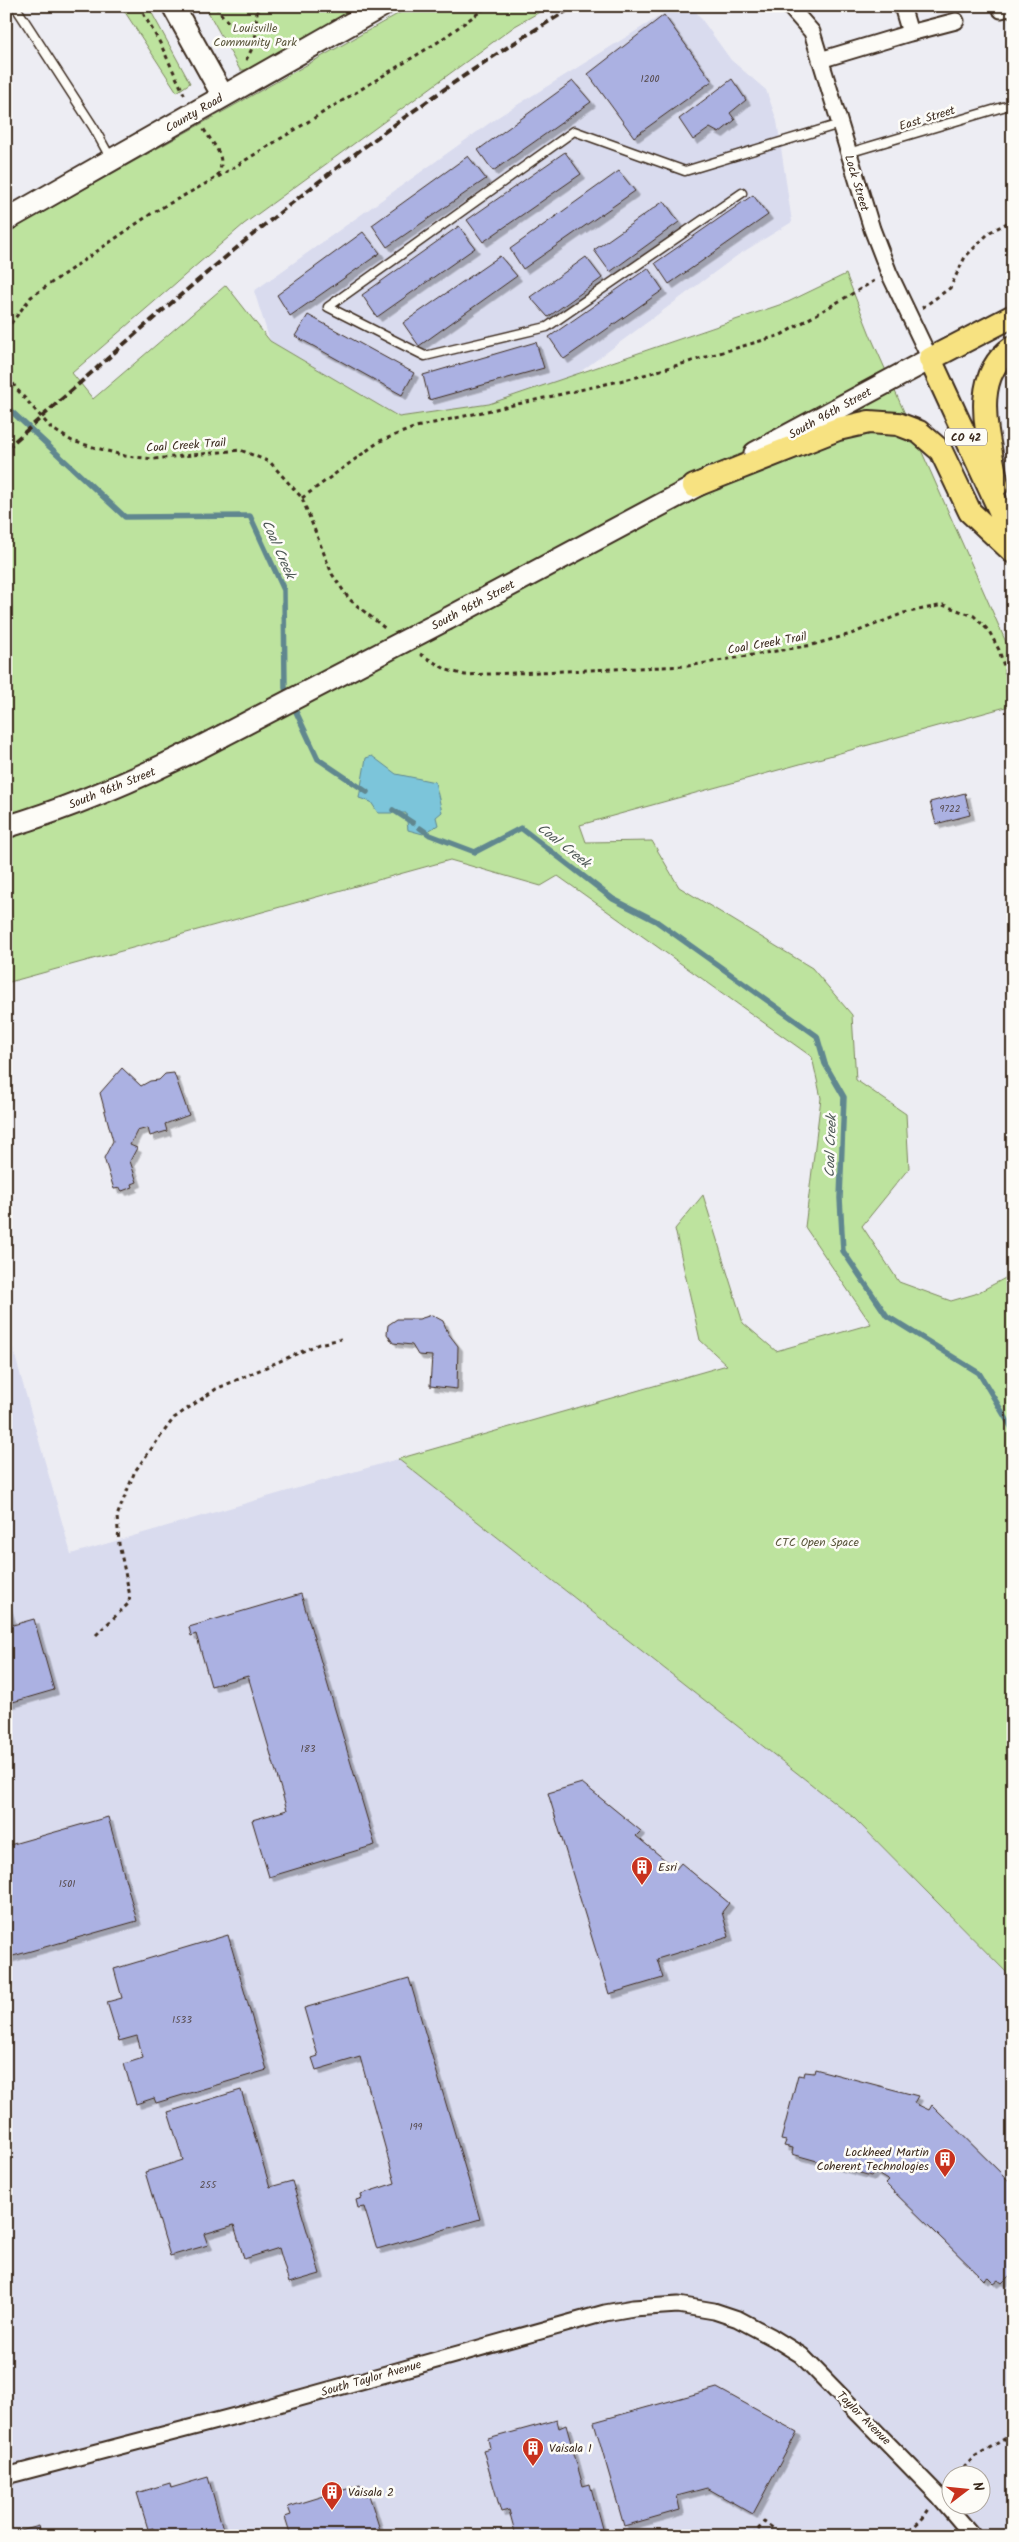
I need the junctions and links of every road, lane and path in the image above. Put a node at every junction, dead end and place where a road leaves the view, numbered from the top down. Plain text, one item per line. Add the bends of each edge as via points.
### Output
1 (15, 6) edge
2 (139, 6) edge
3 (173, 6) edge
4 (216, 6) edge
5 (260, 6) edge
6 (382, 6) edge
7 (488, 6) edge
8 (790, 6) edge
9 (902, 6) edge
10 (956, 20) dead end
11 (256, 25) junction
12 (910, 33) junction
13 (820, 60) junction
14 (244, 63) dead end
15 (224, 96) junction
16 (1013, 104) edge
17 (194, 114) junction
18 (840, 124) junction
19 (848, 153) junction
20 (112, 160) junction
21 (216, 178) junction
22 (742, 192) dead end
23 (6, 220) edge
24 (1013, 220) edge
25 (889, 273) junction
26 (1013, 316) edge
27 (910, 318) junction
28 (6, 330) edge
29 (1013, 347) edge
30 (930, 359) junction
31 (6, 369) edge
32 (694, 486) junction
33 (302, 498) junction
34 (1003, 516) junction
35 (1013, 539) edge
36 (1013, 552) edge
37 (349, 599) dead end
38 (465, 675) dead end
39 (1013, 696) edge
40 (6, 827) edge
41 (341, 1339) dead end
42 (96, 1635) dead end
43 (738, 2320) joint
44 (1013, 2434) edge
45 (967, 2464) edge
46 (6, 2476) edge
47 (938, 2495) junction
48 (754, 2536) edge
49 (785, 2536) edge
50 (904, 2536) edge
51 (974, 2536) edge

1 - 20 lane
2 - 17 path
3 - 15 main road
4 - 11 path via 224,20 236,27
5 - 11 path
6 - 15 main road, County Road
7 - 21 path via 438,42
8 - 13 street, Lock Street via 812,32
9 - 12 street
10 - 12 street
11 - 14 path via 255,43
12 - 13 street
13 - 18 street, Lock Street
15 - 17 main road, County Road
16 - 19 lane, East Street
17 - 20 main road, County Road
17 - 21 path via 222,160 222,168
18 - 19 street, Lock Street
18 - 22 lane via 685,171 574,131 328,307 425,356 547,326
19 - 25 street, Lock Street
20 - 23 main road, County Road
21 - 28 path via 152,213 31,297
24 - 27 path via 990,232 965,257 950,288
25 - 27 street, Lock Street
25 - 33 path via 781,335 637,377 416,428 380,441
26 - 30 main road
27 - 30 street, Lock Street
29 - 34 main road via 988,376 983,401
30 - 32 main road, South 96th Street
30 - 34 main road, CO 42
31 - 33 path, Coal Creek Trail via 14,387 51,428 72,441 126,456 154,459 240,450 270,462
32 - 36 main road via 838,428 869,422 898,424 920,432 941,451 970,512
32 - 40 main road, South 96th Street, bridge via 160,769 98,796
33 - 37 path, Coal Creek Trail via 332,574
34 - 35 main road, CO 42
38 - 39 path, Coal Creek Trail via 688,666 812,645 904,613 943,606 974,616 989,631 999,650
41 - 42 path via 319,1344 216,1389 174,1418 135,1471 117,1516 119,1544 130,1596 128,1604
43 - 46 street, South Taylor Avenue via 714,2311 678,2305 605,2313
43 - 47 street, Taylor Avenue via 801,2355
44 - 45 path
47 - 50 path via 923,2518
47 - 51 street, Taylor Avenue
48 - 49 path via 764,2522

